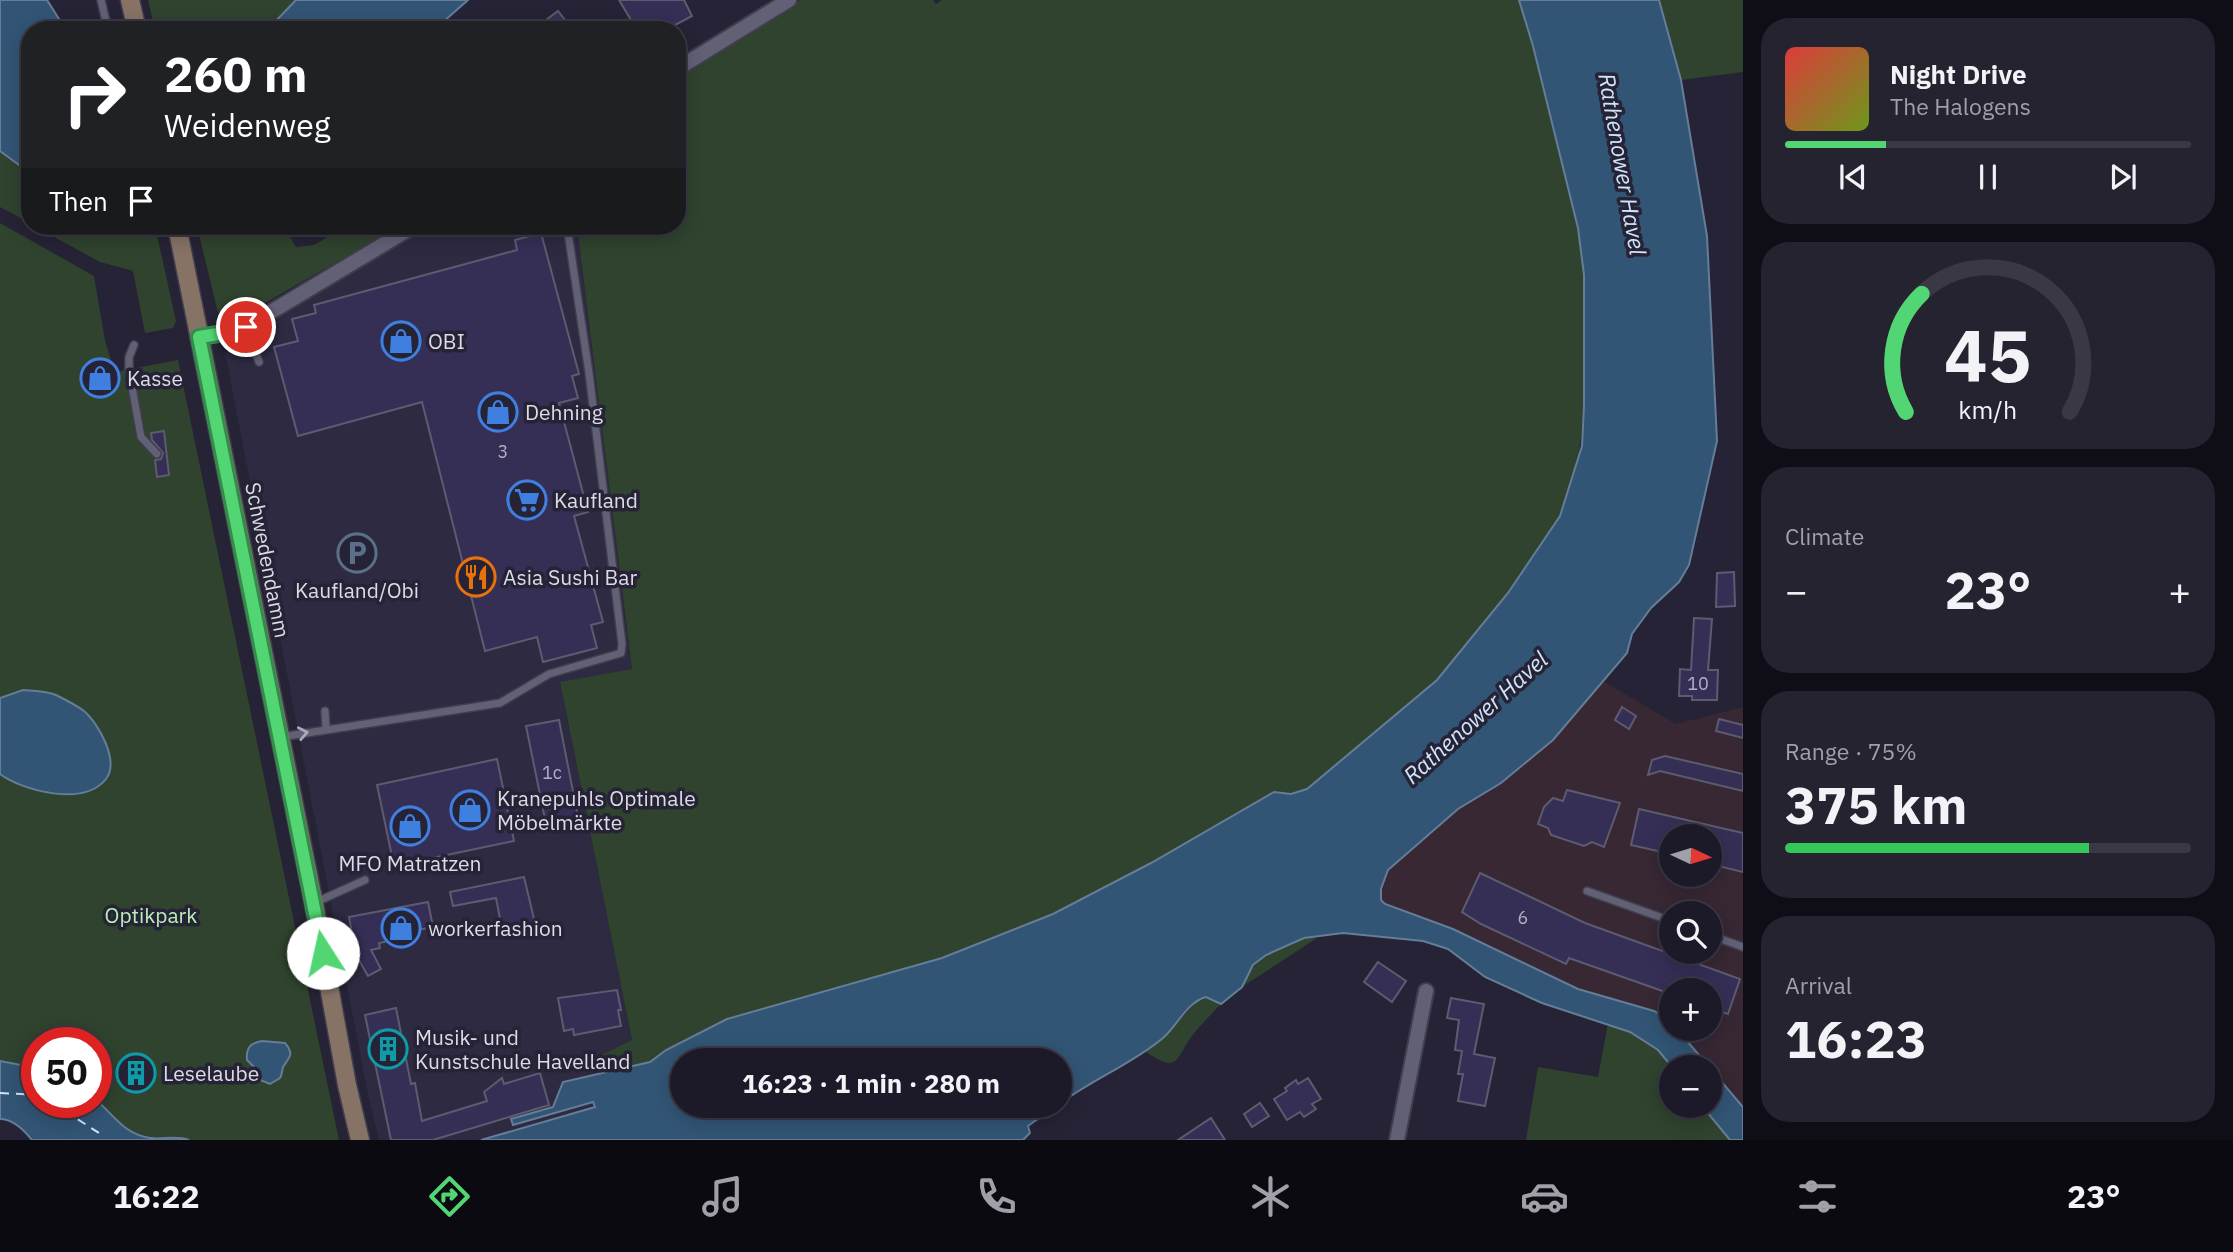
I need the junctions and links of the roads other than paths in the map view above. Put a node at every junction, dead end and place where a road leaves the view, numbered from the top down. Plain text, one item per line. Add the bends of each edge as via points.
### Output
1 (101, 0) edge
2 (130, 0) edge
3 (789, 0) edge
4 (106, 21) edge
5 (135, 21) edge
6 (686, 63) edge
7 (178, 235) edge
8 (399, 235) edge
9 (569, 235) edge
10 (246, 327) junction
11 (199, 337) junction
12 (134, 345) dead end
13 (259, 362) dead end
14 (156, 454) dead end
15 (325, 711) dead end
16 (326, 728) junction
17 (280, 737) junction
18 (365, 880) dead end
19 (1587, 891) dead end
20 (314, 904) junction
21 (1659, 917) edge
22 (1722, 939) edge
23 (1743, 947) edge
24 (1426, 991) dead end
25 (360, 1140) edge
26 (1397, 1140) edge

1 - 4 lane
2 - 5 main road
3 - 6 street
7 - 11 main road, Schwedendamm
8 - 10 street
9 - 16 lane via 621,653 550,674 499,703
10 - 11 street
10 - 13 lane
11 - 17 main road, Schwedendamm
12 - 14 lane via 129,370 141,437
15 - 16 lane
17 -> 16 lane
17 - 20 main road, Schwedendamm
18 - 20 lane
19 - 21 lane
20 - 25 main road, Schwedendamm
22 - 23 lane
24 - 26 street

